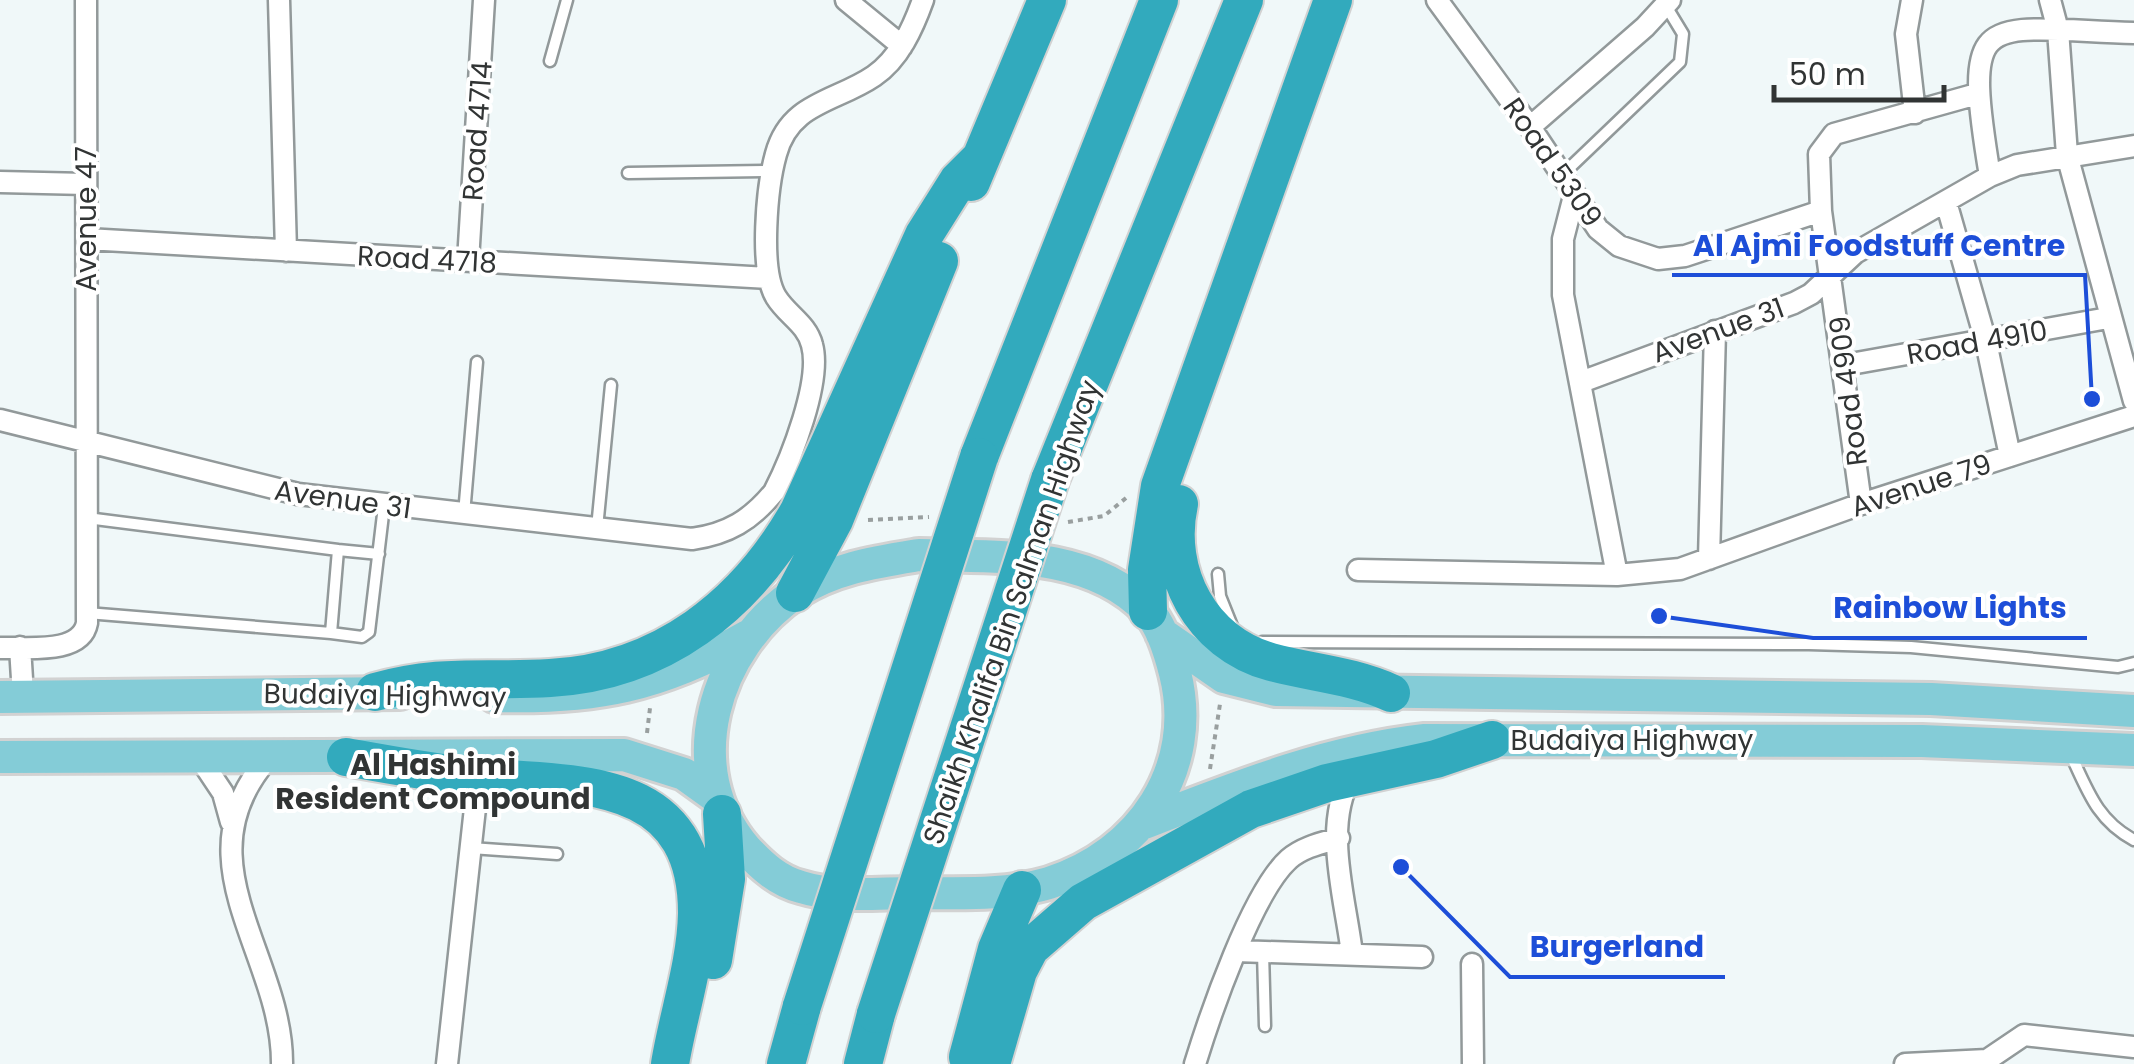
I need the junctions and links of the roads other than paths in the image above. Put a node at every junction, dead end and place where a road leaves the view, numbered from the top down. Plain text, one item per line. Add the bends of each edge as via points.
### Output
1 (86, 0) edge
2 (280, 0) edge
3 (484, 0) edge
4 (567, 0) edge
5 (846, 0) edge
6 (923, 0) edge
7 (1047, 0) edge
8 (1158, 0) edge
9 (1244, 0) edge
10 (1357, 0) edge
11 (1437, 0) edge
12 (1912, 0) edge
13 (2050, 0) edge
14 (1665, 2) edge
15 (1327, 16) edge
16 (2058, 30) junction
17 (2134, 33) edge
18 (902, 46) junction
19 (550, 61) dead end
20 (1977, 94) junction
21 (1915, 113) junction
22 (1530, 126) junction
23 (2134, 146) edge
24 (2068, 155) junction
25 (981, 158) junction
26 (772, 172) junction
27 (628, 173) dead end
28 (1562, 176) junction
29 (1990, 176) junction
30 (0, 182) edge
31 (86, 184) junction
32 (1574, 196) junction
33 (1946, 202) junction
34 (1821, 211) junction
35 (86, 240) junction
36 (286, 251) junction
37 (468, 261) junction
38 (1833, 272) junction
39 (768, 278) junction
40 (2108, 318) junction
41 (1715, 331) junction
42 (1986, 342) junction
43 (477, 362) dead end
44 (1845, 365) junction
45 (1202, 366) junction
46 (1581, 382) junction
47 (611, 385) dead end
48 (2134, 401) edge
49 (2134, 416) edge
50 (0, 420) edge
51 (85, 439) junction
52 (2010, 456) junction
53 (1861, 504) junction
54 (384, 506) junction
55 (464, 515) junction
56 (87, 518) junction
57 (597, 528) junction
58 (338, 550) junction
59 (380, 554) junction
60 (1709, 559) junction
61 (1358, 570) dead end
62 (1218, 574) dead end
63 (1617, 575) junction
64 (795, 593) junction
65 (88, 613) junction
66 (1155, 622) junction
67 (756, 632) junction
68 (331, 633) junction
69 (10, 648) edge
70 (2134, 663) edge
71 (375, 692) junction
72 (1391, 694) junction
73 (12, 696) edge
74 (2134, 711) edge
75 (1492, 740) junction
76 (2067, 746) junction
77 (2134, 750) edge
78 (197, 754) junction
79 (0, 757) edge
80 (269, 757) junction
81 (346, 758) junction
82 (1351, 777) junction
83 (478, 786) junction
84 (1291, 794) junction
85 (719, 806) junction
86 (1144, 823) junction
87 (232, 830) junction
88 (1338, 831) junction
89 (2134, 840) edge
90 (471, 848) junction
91 (557, 854) dead end
92 (1022, 890) junction
93 (1236, 951) junction
94 (1263, 951) junction
95 (1352, 954) junction
96 (1422, 958) dead end
97 (1472, 964) dead end
98 (1265, 1026) dead end
99 (2134, 1047) edge
100 (282, 1064) edge
101 (447, 1064) edge
102 (670, 1064) edge
103 (684, 1064) edge
104 (786, 1064) edge
105 (862, 1064) edge
106 (966, 1064) edge
107 (991, 1064) edge
108 (1195, 1064) edge
109 (1474, 1064) edge
110 (1905, 1064) edge

1 - 31 street, Avenue 47
2 - 36 street
3 - 37 street, Road 4714
4 - 19 lane
5 - 18 street
6 - 18 street
7 - 25 highway
8 - 104 highway, bridge via 978,457
9 - 105 highway, Shaikh Khalifa Bin Salman Highway, bridge via 1050,480
10 - 15 street
11 - 22 street, Road 5309
12 - 21 street via 1906,34
13 - 16 street
14 - 22 street
14 - 28 lane via 1683,34 1680,62
15 - 45 highway
16 - 17 street
16 - 20 street via 2017,27 1990,41 1977,68
16 - 24 street
18 - 26 street via 871,79 796,117
20 - 21 street, Road 4909
20 - 29 street
21 - 34 street, Road 4909 via 1828,139 1819,154
22 - 28 street, Road 5309
23 - 24 street, Avenue 31
24 - 29 street, Avenue 31
24 - 40 street
25 - 64 highway via 834,520
25 - 71 highway via 924,236 800,511 737,597 682,638 620,666 549,678 424,678
26 - 27 lane
26 - 39 street
28 - 32 street, Road 5309
29 - 33 street, Avenue 31
30 - 31 street
31 - 35 street, Avenue 47
32 - 34 street, Road 5309 via 1618,246 1658,259
32 - 46 street via 1562,267
33 - 38 street, Avenue 31
33 - 42 street
34 - 38 street, Road 4909
35 - 36 street, Road 4718
35 - 51 street, Avenue 47
36 - 37 street, Road 4718
37 - 39 street, Road 4718
38 - 41 street, Avenue 31 via 1812,294
38 - 44 street, Road 4909
39 - 57 street, Avenue 31 via 813,347 813,380 774,492 748,520 692,539
40 - 42 street, Road 4910
40 - 48 street
41 - 46 street, Avenue 31
41 - 60 street
42 - 44 street, Road 4910
42 - 52 street
43 - 55 lane
44 - 53 street, Road 4909
45 - 66 highway via 1155,510 1146,570
45 - 72 highway via 1174,546 1194,605 1240,649
46 - 63 street
47 - 57 lane
49 - 52 street, Avenue 79
50 - 51 street, Avenue 31
51 - 54 street, Avenue 31 via 244,483
51 - 56 street, Avenue 47
52 - 53 street, Avenue 79
53 - 60 street, Avenue 79
54 - 55 street, Avenue 31
54 - 59 lane
55 - 57 street, Avenue 31
56 - 58 lane
56 - 65 street, Avenue 47
58 - 59 lane
58 - 68 lane
59 - 68 lane via 369,632
60 - 63 street, Avenue 79
61 - 63 street, Avenue 79
62 - 70 lane via 1238,638 1267,643 1809,644
64 - 66 main road, Budaiya Highway via 833,573 918,555 1049,561 1088,574
64 - 67 main road, Budaiya Highway
65 - 68 lane
65 - 69 street via 83,636 72,644
66 - 72 main road, Budaiya Highway via 1224,677 1276,690
66 - 86 main road via 1179,689 1179,746 1172,774
67 - 71 main road, Budaiya Highway via 654,681 605,693 554,698
67 - 85 main road via 715,702 709,749
69 - 73 street
71 - 73 main road, Budaiya Highway
72 - 74 main road, Budaiya Highway via 1931,698
75 - 76 main road, Budaiya Highway
75 - 82 highway
75 - 86 main road, Budaiya Highway via 1365,747 1273,773
76 - 77 main road, Budaiya Highway
76 - 89 lane via 2098,812
78 - 79 main road
78 - 80 main road
78 - 87 street via 223,793
80 - 81 main road
80 - 87 street via 244,791
81 - 83 highway
81 - 85 main road via 624,755 684,774
82 - 84 highway
82 - 88 street via 1340,800
83 - 90 street
83 - 102 highway via 610,788 658,817 675,837 689,860 697,915
84 - 88 street via 1317,806
84 - 107 highway via 1251,809 1063,916 1030,948 1018,971
85 - 92 main road via 762,866 798,887 826,893
85 - 103 highway via 724,909
86 - 92 main road via 1092,863
87 - 100 street via 234,890 278,1023
88 - 93 street via 1288,860
88 - 95 street
90 - 91 lane
90 - 101 street
92 - 106 highway via 985,984
93 - 94 street
93 - 108 street
94 - 95 street
94 - 98 lane
95 - 96 street
97 - 109 street
99 - 110 street via 2024,1035 1987,1060

